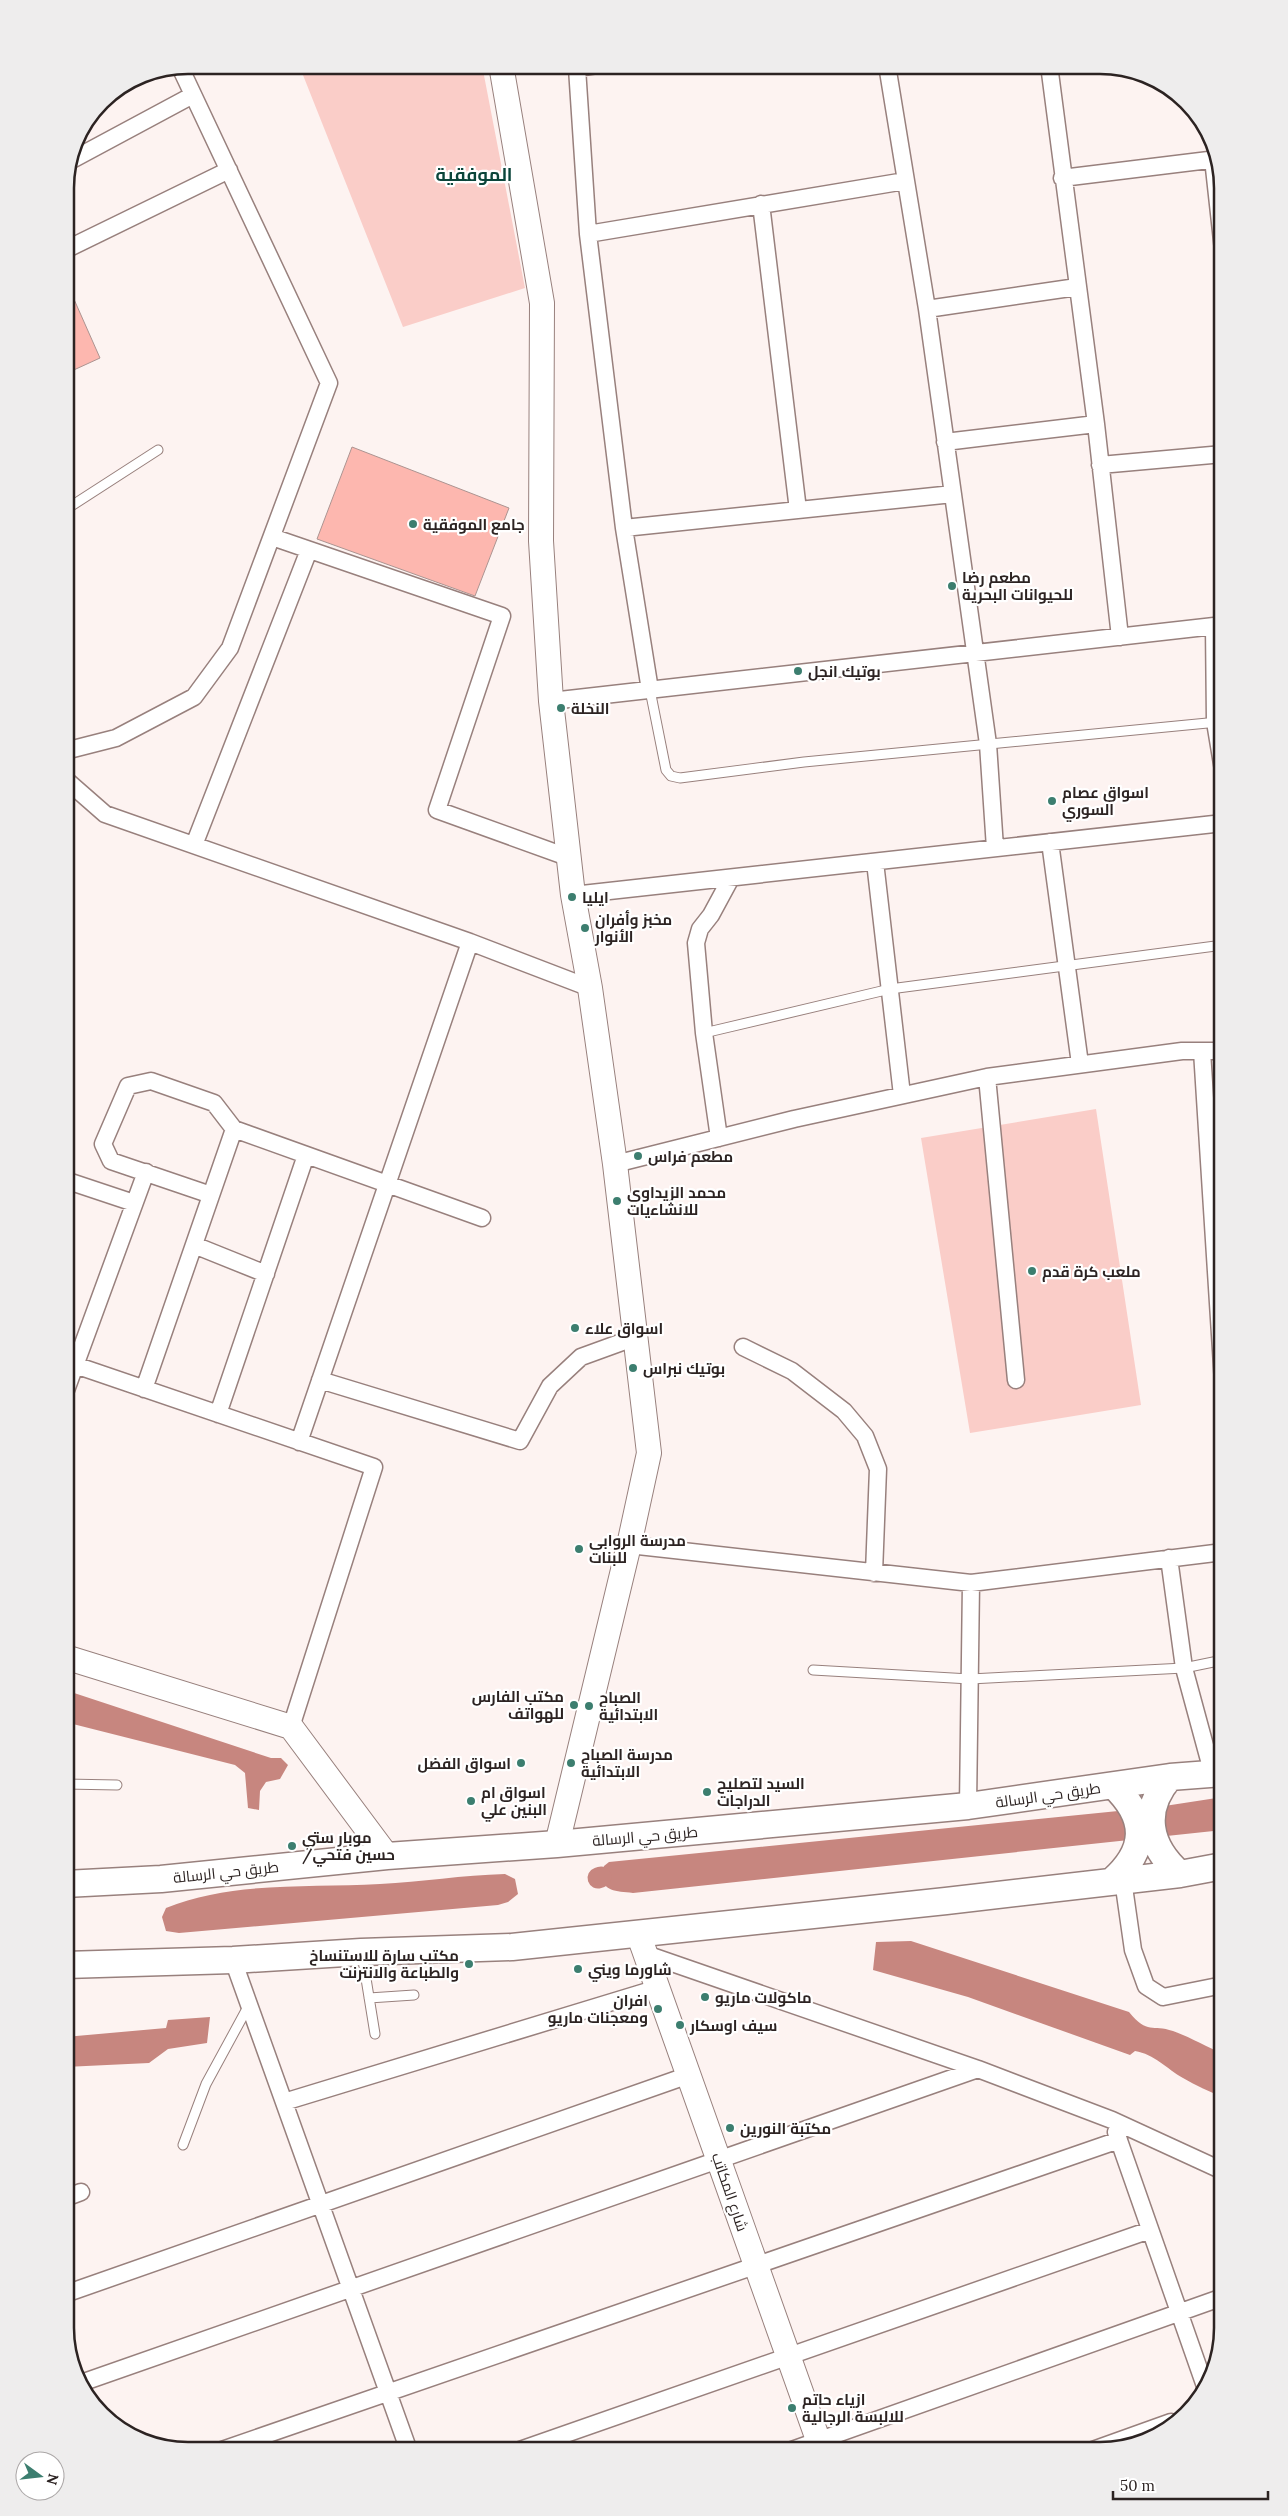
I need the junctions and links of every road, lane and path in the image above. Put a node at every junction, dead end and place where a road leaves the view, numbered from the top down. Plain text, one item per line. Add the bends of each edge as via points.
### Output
1 (184, 74) edge
2 (503, 74) edge
3 (579, 74) edge
4 (888, 74) edge
5 (1050, 74) edge
6 (193, 95) junction
7 (78, 156) edge
8 (1210, 160) edge
9 (229, 170) junction
10 (1062, 178) junction
11 (905, 181) junction
12 (761, 204) junction
13 (588, 234) junction
14 (74, 246) edge
15 (1077, 287) junction
16 (927, 309) junction
17 (1096, 424) junction
18 (945, 442) junction
19 (158, 450) dead end
20 (1214, 455) edge
21 (1100, 465) junction
22 (952, 494) junction
23 (74, 504) edge
24 (798, 510) junction
25 (624, 528) junction
26 (272, 537) junction
27 (309, 550) junction
28 (1214, 625) edge
29 (1120, 637) junction
30 (975, 653) junction
31 (650, 690) junction
32 (550, 701) junction
33 (1214, 722) edge
34 (988, 744) junction
35 (74, 749) edge
36 (74, 787) edge
37 (1214, 825) edge
38 (1050, 842) junction
39 (194, 845) junction
40 (995, 848) junction
41 (570, 858) junction
42 (874, 862) junction
43 (730, 878) junction
44 (573, 895) junction
45 (470, 942) junction
46 (1214, 946) edge
47 (1067, 964) junction
48 (590, 988) junction
49 (890, 989) junction
50 (704, 1034) junction
51 (1202, 1051) junction
52 (1214, 1051) edge
53 (1080, 1064) junction
54 (987, 1076) junction
55 (902, 1095) junction
56 (234, 1129) junction
57 (719, 1138) junction
58 (306, 1155) junction
59 (615, 1164) junction
60 (146, 1172) junction
61 (74, 1183) edge
62 (387, 1184) junction
63 (211, 1195) junction
64 (134, 1203) junction
65 (482, 1218) dead end
66 (1214, 1240) edge
67 (194, 1246) junction
68 (266, 1274) junction
69 (636, 1338) junction
70 (743, 1347) dead end
71 (75, 1365) junction
72 (74, 1368) edge
73 (320, 1380) junction
74 (1016, 1380) dead end
75 (144, 1389) junction
76 (218, 1414) junction
77 (299, 1442) junction
78 (630, 1545) junction
79 (1214, 1553) edge
80 (1169, 1558) junction
81 (874, 1573) junction
82 (971, 1583) junction
83 (74, 1660) edge
84 (1214, 1662) edge
85 (1184, 1668) junction
86 (813, 1670) dead end
87 (970, 1679) junction
88 (290, 1727) junction
89 (1214, 1762) edge
90 (1214, 1775) edge
91 (74, 1784) edge
92 (117, 1785) dead end
93 (1163, 1786) junction
94 (1119, 1791) junction
95 (968, 1806) junction
96 (557, 1844) junction
97 (387, 1856) junction
98 (1214, 1868) edge
99 (1122, 1874) junction
100 (1180, 1874) junction
101 (74, 1884) edge
102 (642, 1943) junction
103 (361, 1952) junction
104 (234, 1960) junction
105 (74, 1965) edge
106 (1214, 1987) edge
107 (658, 1988) junction
108 (414, 1995) dead end
109 (369, 1998) junction
110 (250, 2004) junction
111 (375, 2034) dead end
112 (978, 2069) junction
113 (689, 2075) junction
114 (284, 2102) junction
115 (1112, 2120) junction
116 (1119, 2140) junction
117 (184, 2145) dead end
118 (719, 2160) junction
119 (1214, 2167) edge
120 (81, 2192) dead end
121 (74, 2195) edge
122 (320, 2204) junction
123 (1150, 2230) junction
124 (756, 2266) junction
125 (351, 2289) junction
126 (74, 2291) edge
127 (1214, 2300) edge
128 (1179, 2312) junction
129 (788, 2356) junction
130 (1202, 2378) edge
131 (87, 2381) edge
132 (388, 2392) junction
133 (1157, 2427) edge
134 (1120, 2440) edge
135 (245, 2442) edge
136 (406, 2442) edge
137 (543, 2442) edge
138 (819, 2442) edge
139 (831, 2442) edge

1 - 6 street
2 - 32 street via 542,303 541,541
3 - 13 street
4 - 11 street
5 - 10 street
6 - 7 street
6 - 9 street
8 - 10 street
9 - 14 street
9 - 26 street via 329,383
10 - 15 street
11 - 12 street
11 - 16 street
12 - 13 street
12 - 24 street
13 - 25 street
15 - 16 street
15 - 17 street
16 - 18 street
17 - 18 street
17 - 21 street
18 - 22 street
19 - 23 lane
20 - 21 street
21 - 29 street
22 - 24 street
22 - 30 street
24 - 25 street
25 - 31 street
26 - 27 street
26 - 35 street via 230,648 194,698 116,738
27 - 39 street
27 - 41 street via 502,616 437,810
28 - 29 street
29 - 30 street
30 - 31 street
30 - 34 street
31 - 32 street
31 - 34 lane via 666,770 671,776 680,778
32 - 41 street
33 - 34 lane
34 - 40 street
36 - 39 street via 105,814
37 - 38 street
38 - 40 street
38 - 47 street
39 - 45 street
40 - 42 street
41 - 44 street
42 - 43 street
42 - 49 street
43 - 44 street
43 - 50 street via 700,929 696,943
44 - 48 street
45 - 48 street
45 - 62 street
46 - 47 lane
47 - 49 lane
47 - 53 street
48 - 59 street
49 - 50 lane
49 - 55 street
50 - 57 street
51 - 52 street
51 - 53 street
51 - 66 street
53 - 54 street
54 - 55 street
54 - 74 street
55 - 57 street
56 - 58 street
56 - 60 street via 214,1103 151,1081 128,1086 103,1144 111,1161
56 - 63 street
57 - 59 street
58 - 62 street
58 - 68 street
59 - 69 street
60 - 63 street
60 - 64 street
61 - 64 street
62 - 65 street
62 - 73 street
63 - 67 street
64 - 71 street
67 - 68 street
67 - 75 street
68 - 76 street
69 - 73 street via 580,1357 550,1386 520,1441
69 - 78 street via 649,1454
70 - 81 street via 792,1371 844,1411 865,1436 878,1469
71 - 72 street
71 - 75 street
73 - 77 street
75 - 76 street
76 - 77 street
77 - 88 street via 374,1467
78 - 81 street
78 - 96 street
79 - 80 street
80 - 82 street
80 - 85 street
81 - 82 street
82 - 87 street
83 - 88 street
84 - 85 lane
85 - 87 lane
85 - 89 street
86 - 87 lane
87 - 95 street
88 - 97 street
90 - 93 main road, طريق حي الرسالة
91 - 92 lane
93 - 94 main road, طريق حي الرسالة
93 - 100 main road via 1153,1806 1152,1825 1156,1843
94 - 95 main road, طريق حي الرسالة
94 - 99 main road via 1134,1811 1139,1828 1138,1845
95 - 96 main road, طريق حي الرسالة
96 - 97 main road, طريق حي الرسالة
97 - 101 main road, طريق حي الرسالة via 161,1879
98 - 100 main road
99 - 100 main road
99 - 102 main road via 946,1902
99 - 106 street via 1133,1950 1146,1986 1163,1997
102 - 103 main road
102 - 107 street, شارع المكاتب
102 - 112 street
103 - 104 main road
103 - 109 lane
104 - 105 main road
104 - 110 street
107 - 113 street, شارع المكاتب
107 - 114 street
108 - 109 lane
109 - 111 lane
110 - 114 street
110 - 117 lane via 206,2084
112 - 115 street
112 - 118 street
113 - 118 street, شارع المكاتب
113 - 122 street
114 - 122 street
115 - 116 street
115 - 119 street
116 - 123 street
116 - 124 street
118 - 124 street, شارع المكاتب
118 - 125 street
120 - 121 street
122 - 125 street
122 - 126 street
123 - 128 street
123 - 129 street
124 - 129 street, شارع المكاتب
124 - 132 street
125 - 131 street
125 - 132 street
127 - 128 street
128 - 130 street
128 - 139 street
129 - 137 street
129 - 138 street, شارع المكاتب
132 - 135 street
132 - 136 street
133 - 134 street

